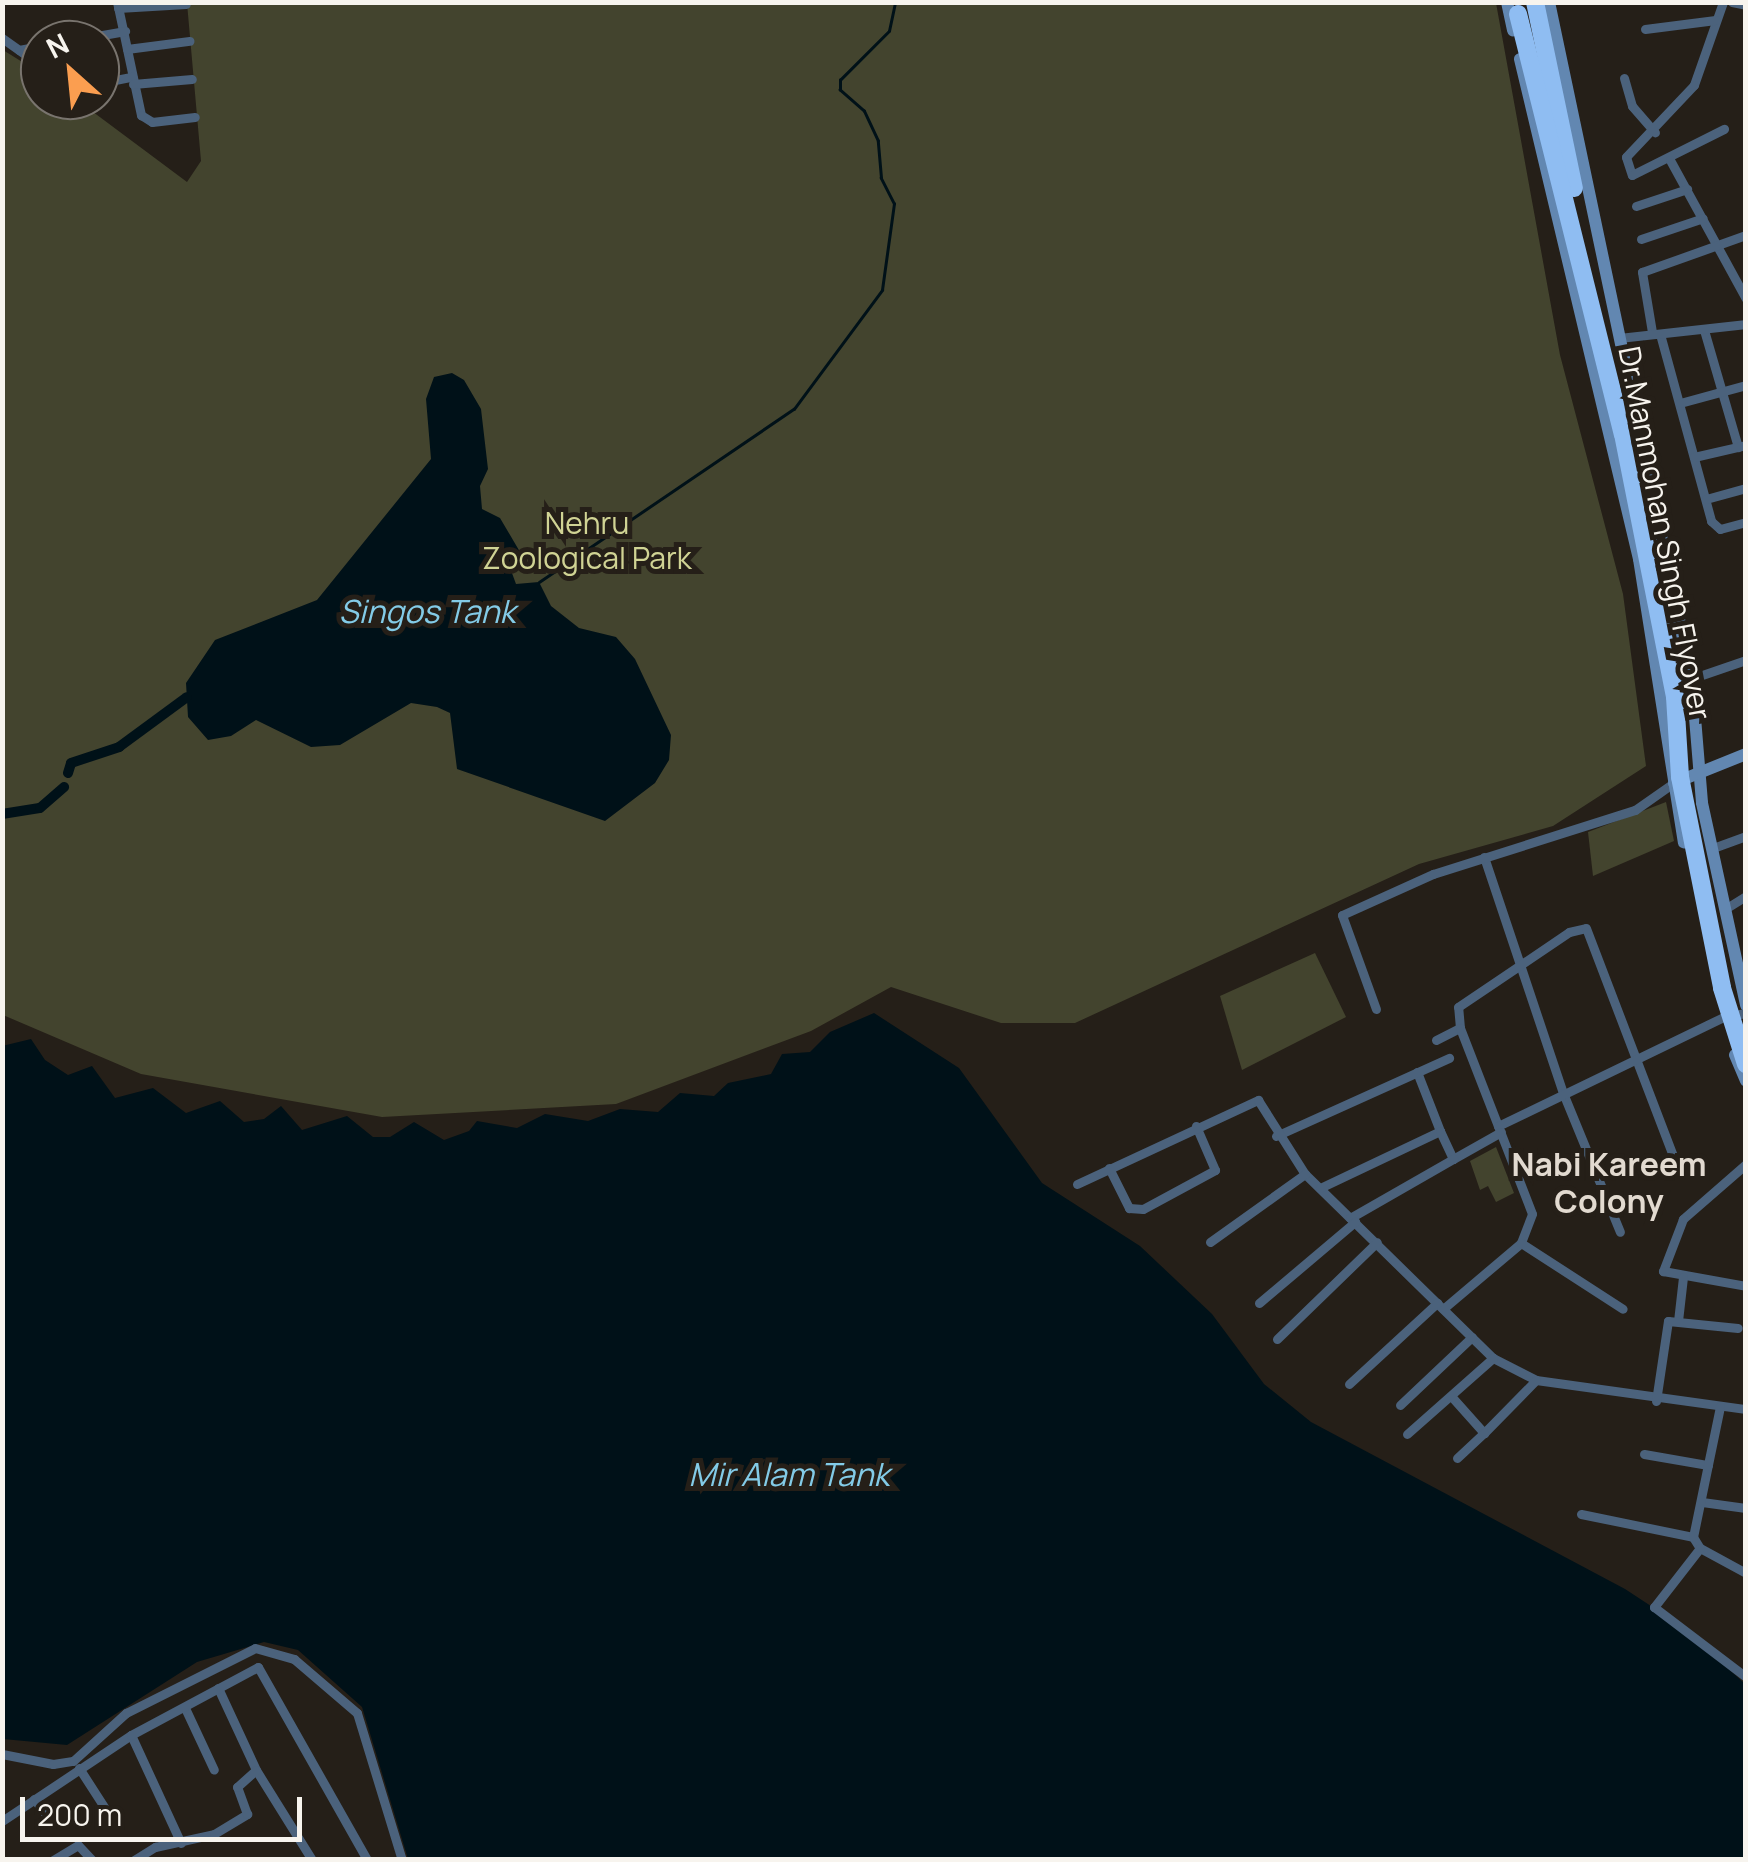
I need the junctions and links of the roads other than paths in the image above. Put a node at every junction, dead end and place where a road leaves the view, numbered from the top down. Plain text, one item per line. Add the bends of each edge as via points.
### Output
1 (1535, 2) edge
2 (1549, 2) edge
3 (1724, 2) edge
4 (1732, 2) edge
5 (186, 4) edge
6 (118, 5) edge
7 (1746, 5) edge
8 (1512, 8) edge
9 (1715, 20) junction
10 (1645, 29) dead end
11 (125, 30) junction
12 (120, 31) edge
13 (2, 38) edge
14 (189, 42) dead end
15 (127, 49) junction
16 (19, 50) edge
17 (1624, 78) dead end
18 (132, 80) junction
19 (192, 80) dead end
20 (120, 81) edge
21 (194, 116) dead end
22 (1724, 129) dead end
23 (1655, 132) junction
24 (1670, 160) junction
25 (1687, 190) junction
26 (1636, 206) dead end
27 (1703, 218) junction
28 (1746, 235) edge
29 (1641, 240) dead end
30 (1720, 248) junction
31 (1602, 266) junction
32 (1572, 277) junction
33 (1742, 281) edge
34 (1746, 299) edge
35 (1746, 324) edge
36 (1704, 330) junction
37 (1656, 333) junction
38 (1619, 338) junction
39 (1746, 385) edge
40 (1721, 390) junction
41 (1680, 404) junction
42 (1742, 446) edge
43 (1694, 457) junction
44 (1746, 488) edge
45 (1706, 499) junction
46 (1746, 522) edge
47 (1746, 660) edge
48 (1692, 681) junction
49 (1662, 686) junction
50 (1746, 754) edge
51 (1702, 772) junction
52 (1672, 784) junction
53 (1746, 836) edge
54 (1713, 848) junction
55 (1484, 857) junction
56 (1746, 896) edge
57 (1725, 909) junction
58 (1520, 966) junction
59 (1376, 1009) dead end
60 (1746, 1009) edge
61 (1724, 1017) junction
62 (1460, 1028) junction
63 (1436, 1040) dead end
64 (1746, 1040) edge
65 (1449, 1058) dead end
66 (1636, 1058) junction
67 (1746, 1064) edge
68 (1417, 1072) junction
69 (1746, 1081) edge
70 (1563, 1093) junction
71 (1196, 1126) junction
72 (1500, 1129) junction
73 (1440, 1131) junction
74 (1276, 1136) junction
75 (1453, 1159) junction
76 (1746, 1164) edge
77 (1109, 1168) junction
78 (1678, 1171) dead end
79 (1305, 1174) junction
80 (1077, 1184) dead end
81 (1320, 1188) junction
82 (1352, 1220) junction
83 (1620, 1232) dead end
84 (1210, 1242) dead end
85 (1377, 1242) junction
86 (1520, 1243) junction
87 (1683, 1278) junction
88 (1746, 1286) edge
89 (1259, 1303) dead end
90 (1440, 1306) junction
91 (1623, 1309) dead end
92 (1678, 1321) junction
93 (1738, 1328) dead end
94 (1472, 1337) junction
95 (1277, 1339) dead end
96 (1492, 1358) junction
97 (1536, 1380) junction
98 (1349, 1384) dead end
99 (1452, 1396) junction
100 (1656, 1401) junction
101 (1400, 1406) dead end
102 (1720, 1407) junction
103 (1746, 1410) edge
104 (1484, 1433) junction
105 (1406, 1434) dead end
106 (1644, 1454) dead end
107 (1457, 1458) dead end
108 (1708, 1466) junction
109 (1702, 1502) junction
110 (1746, 1508) edge
111 (1581, 1514) dead end
112 (1693, 1537) junction
113 (1700, 1548) junction
114 (1746, 1574) edge
115 (1746, 1677) edge
116 (218, 1688) junction
117 (185, 1708) junction
118 (131, 1735) junction
119 (2, 1754) edge
120 (80, 1768) junction
121 (214, 1770) dead end
122 (256, 1770) junction
123 (34, 1799) junction
124 (108, 1812) dead end
125 (4, 1816) edge
126 (52, 1822) dead end
127 (181, 1844) junction
128 (155, 1847) junction
129 (70, 1856) edge
130 (53, 1860) edge
131 (92, 1860) edge
132 (134, 1860) edge
133 (158, 1860) edge
134 (312, 1860) edge
135 (367, 1860) edge
136 (402, 1860) edge

1 - 64 highway, Dr.Manmohan Singh Flyover, bridge via 1676,655 1688,788
2 - 31 main road
3 - 9 street
4 - 7 street
5 - 6 street
6 - 11 street
8 - 32 main road
8 - 67 highway, Dr.Manmohan Singh Flyover, bridge via 1623,434 1675,697 1684,797 1722,988
9 - 10 street
9 - 23 street via 1694,85
11 - 12 street
11 - 15 street
13 - 16 street
14 - 15 street
15 - 18 street
17 - 23 street via 1632,106
18 - 19 street
18 - 20 street
18 - 21 street via 141,115 152,122
22 - 24 street
23 - 24 street via 1626,157 1632,174
24 - 25 street
25 - 26 street
25 - 27 street
27 - 29 street
27 - 30 street
28 - 30 street
30 - 33 street
30 - 37 street via 1642,272
31 - 32 main road
31 - 38 main road
32 - 49 main road
33 - 34 street
35 - 36 street
36 - 37 street
36 - 40 street
37 - 38 street
37 - 41 street
38 - 48 main road
39 - 40 street
40 - 41 street
40 - 42 street
41 - 43 street
42 - 43 street
43 - 45 street
44 - 45 street
45 - 46 street via 1720,530
47 - 48 street
48 - 49 street
48 - 51 main road
49 - 52 main road
50 - 51 main road
51 - 52 main road
51 - 54 main road
52 - 55 street via 1623,815
52 - 61 main road
53 - 54 street
54 - 57 main road
55 - 58 street
55 - 59 street via 1340,918
56 - 57 street
57 - 60 main road
58 - 62 street via 1458,1007
58 - 66 street via 1569,932 1586,928
58 - 70 street
60 - 61 street
61 - 66 street
61 - 69 main road
62 - 63 street
62 - 72 street
65 - 68 street
66 - 70 street
66 - 78 street
68 - 73 street
68 - 74 street
70 - 72 street
70 - 83 street
71 - 74 street via 1258,1100
71 - 77 street
71 - 77 street via 1215,1170 1143,1209 1129,1208
72 - 75 street
72 - 86 street via 1532,1214
73 - 75 street
73 - 81 street
74 - 79 street
75 - 82 street
76 - 87 street via 1683,1219 1664,1272
77 - 80 street
79 - 81 street
79 - 84 street
81 - 82 street
82 - 85 street
82 - 89 street
85 - 90 street
85 - 95 street
86 - 90 street
86 - 91 street
87 - 88 street
87 - 92 street
90 - 94 street
90 - 98 street
92 - 93 street
92 - 100 street via 1667,1323
94 - 96 street
94 - 101 street
96 - 97 street
96 - 99 street
97 - 100 street
97 - 104 street
99 - 104 street
99 - 105 street
100 - 102 street
102 - 103 street
102 - 108 street
104 - 107 street
106 - 108 street
108 - 109 street
109 - 110 street
109 - 112 street
111 - 112 street
112 - 113 street
113 - 114 street
113 - 115 street via 1654,1607
116 - 117 street
116 - 122 street
116 - 135 street via 258,1667
117 - 118 street
117 - 121 street
118 - 120 street
118 - 127 street
119 - 136 street via 73,1761 126,1713 255,1648 294,1660 358,1713
120 - 123 street
120 - 124 street
122 - 127 street via 237,1786 247,1814
122 - 134 street
123 - 125 street
123 - 126 street
127 - 128 street
128 - 132 street
128 - 133 street
129 - 130 street
129 - 131 street via 78,1845

